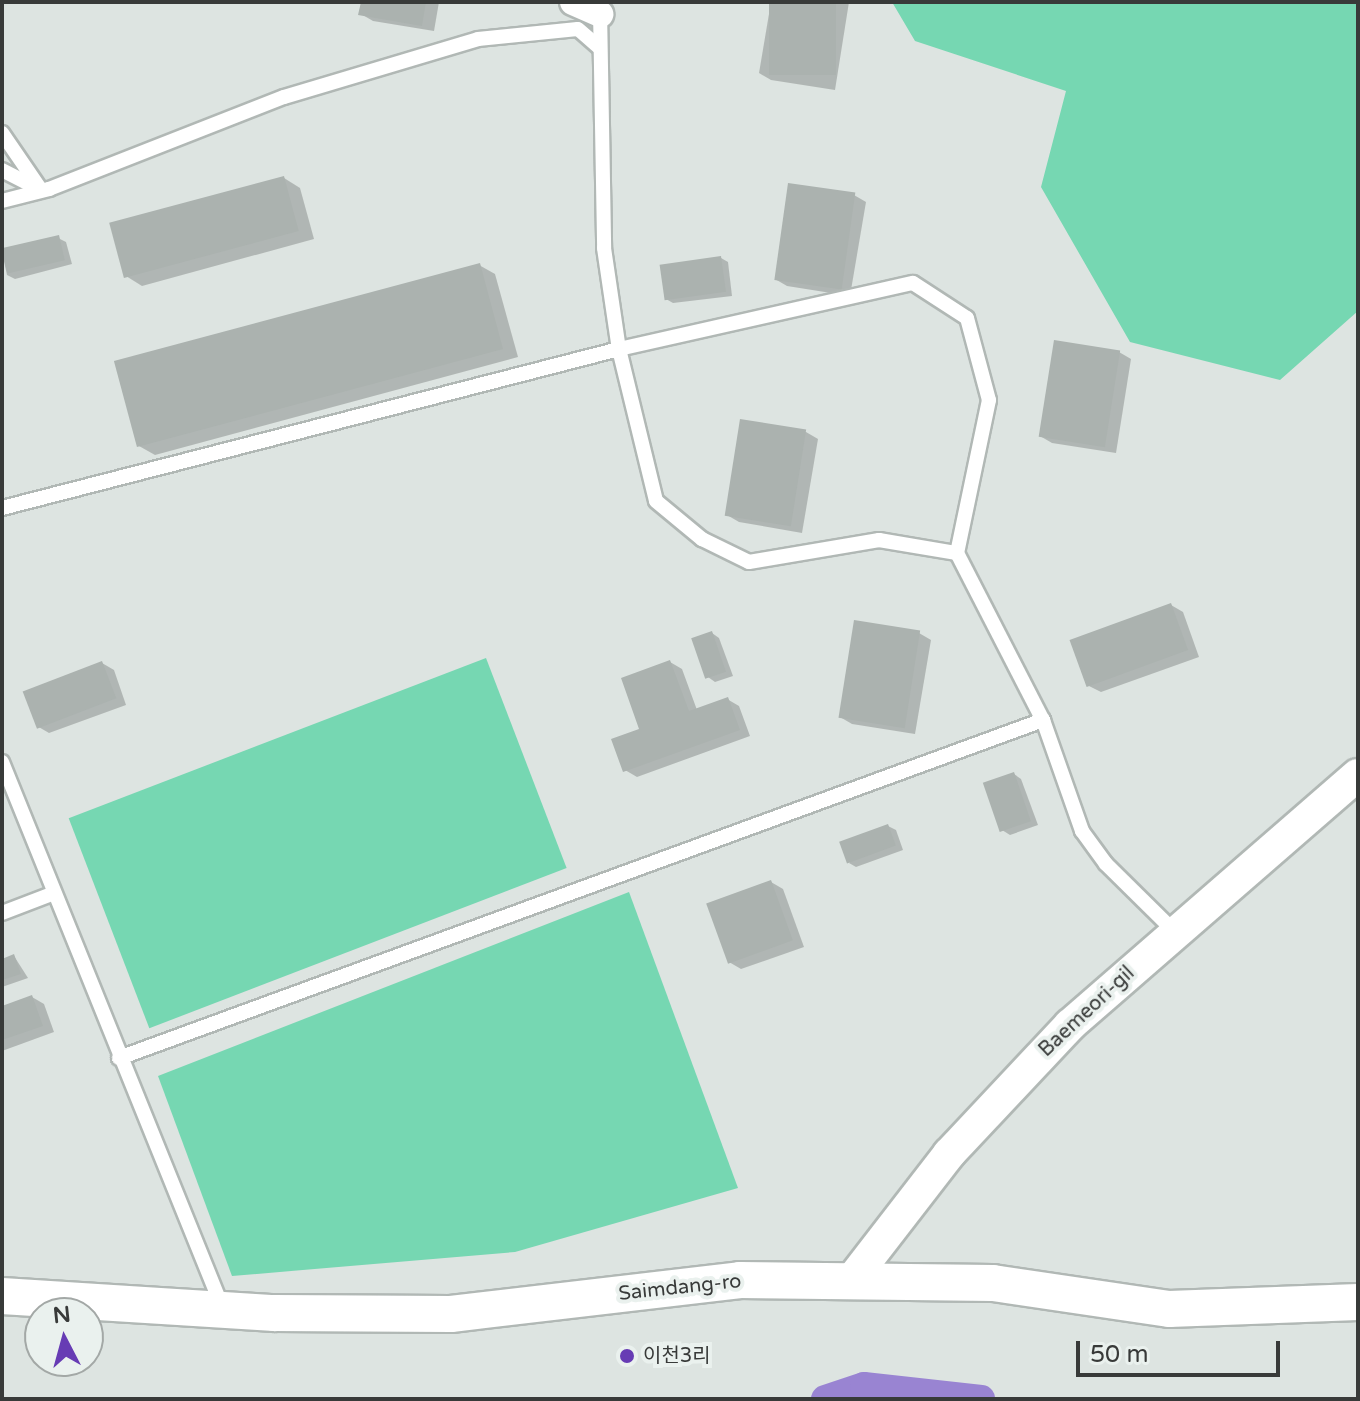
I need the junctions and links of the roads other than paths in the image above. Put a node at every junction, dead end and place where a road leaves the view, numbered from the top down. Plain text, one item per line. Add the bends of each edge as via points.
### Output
1 (573, 2) edge
2 (600, 8) edge
3 (599, 47) junction
4 (2, 133) edge
5 (2, 170) edge
6 (41, 190) junction
7 (2, 201) edge
8 (619, 349) junction
9 (2, 508) edge
10 (957, 553) junction
11 (1043, 720) junction
12 (2, 762) edge
13 (1358, 775) edge
14 (54, 893) junction
15 (2, 913) edge
16 (1175, 932) junction
17 (119, 1058) junction
18 (850, 1282) junction
19 (2, 1296) edge
20 (1358, 1302) edge
21 (224, 1310) junction

1 - 2 street
2 - 3 lane
3 - 6 lane via 578,29 478,39 284,97
3 - 8 lane via 604,248
4 - 6 lane
5 - 6 lane
6 - 7 lane
8 - 9 lane
8 - 10 lane via 656,501 702,539 749,562 879,540
8 - 10 lane via 913,283 967,318 989,400
10 - 11 lane
11 - 16 lane via 1082,831 1106,864
11 - 17 lane
12 - 14 lane
13 - 16 street, Baemeori-gil
14 - 15 lane
14 - 17 lane
16 - 18 street, Baemeori-gil via 1070,1025 959,1143
17 - 21 lane
18 - 20 main road, Saimdang-ro via 993,1283 1169,1309
18 - 21 main road, Saimdang-ro via 740,1280 451,1314
19 - 21 main road, Saimdang-ro

